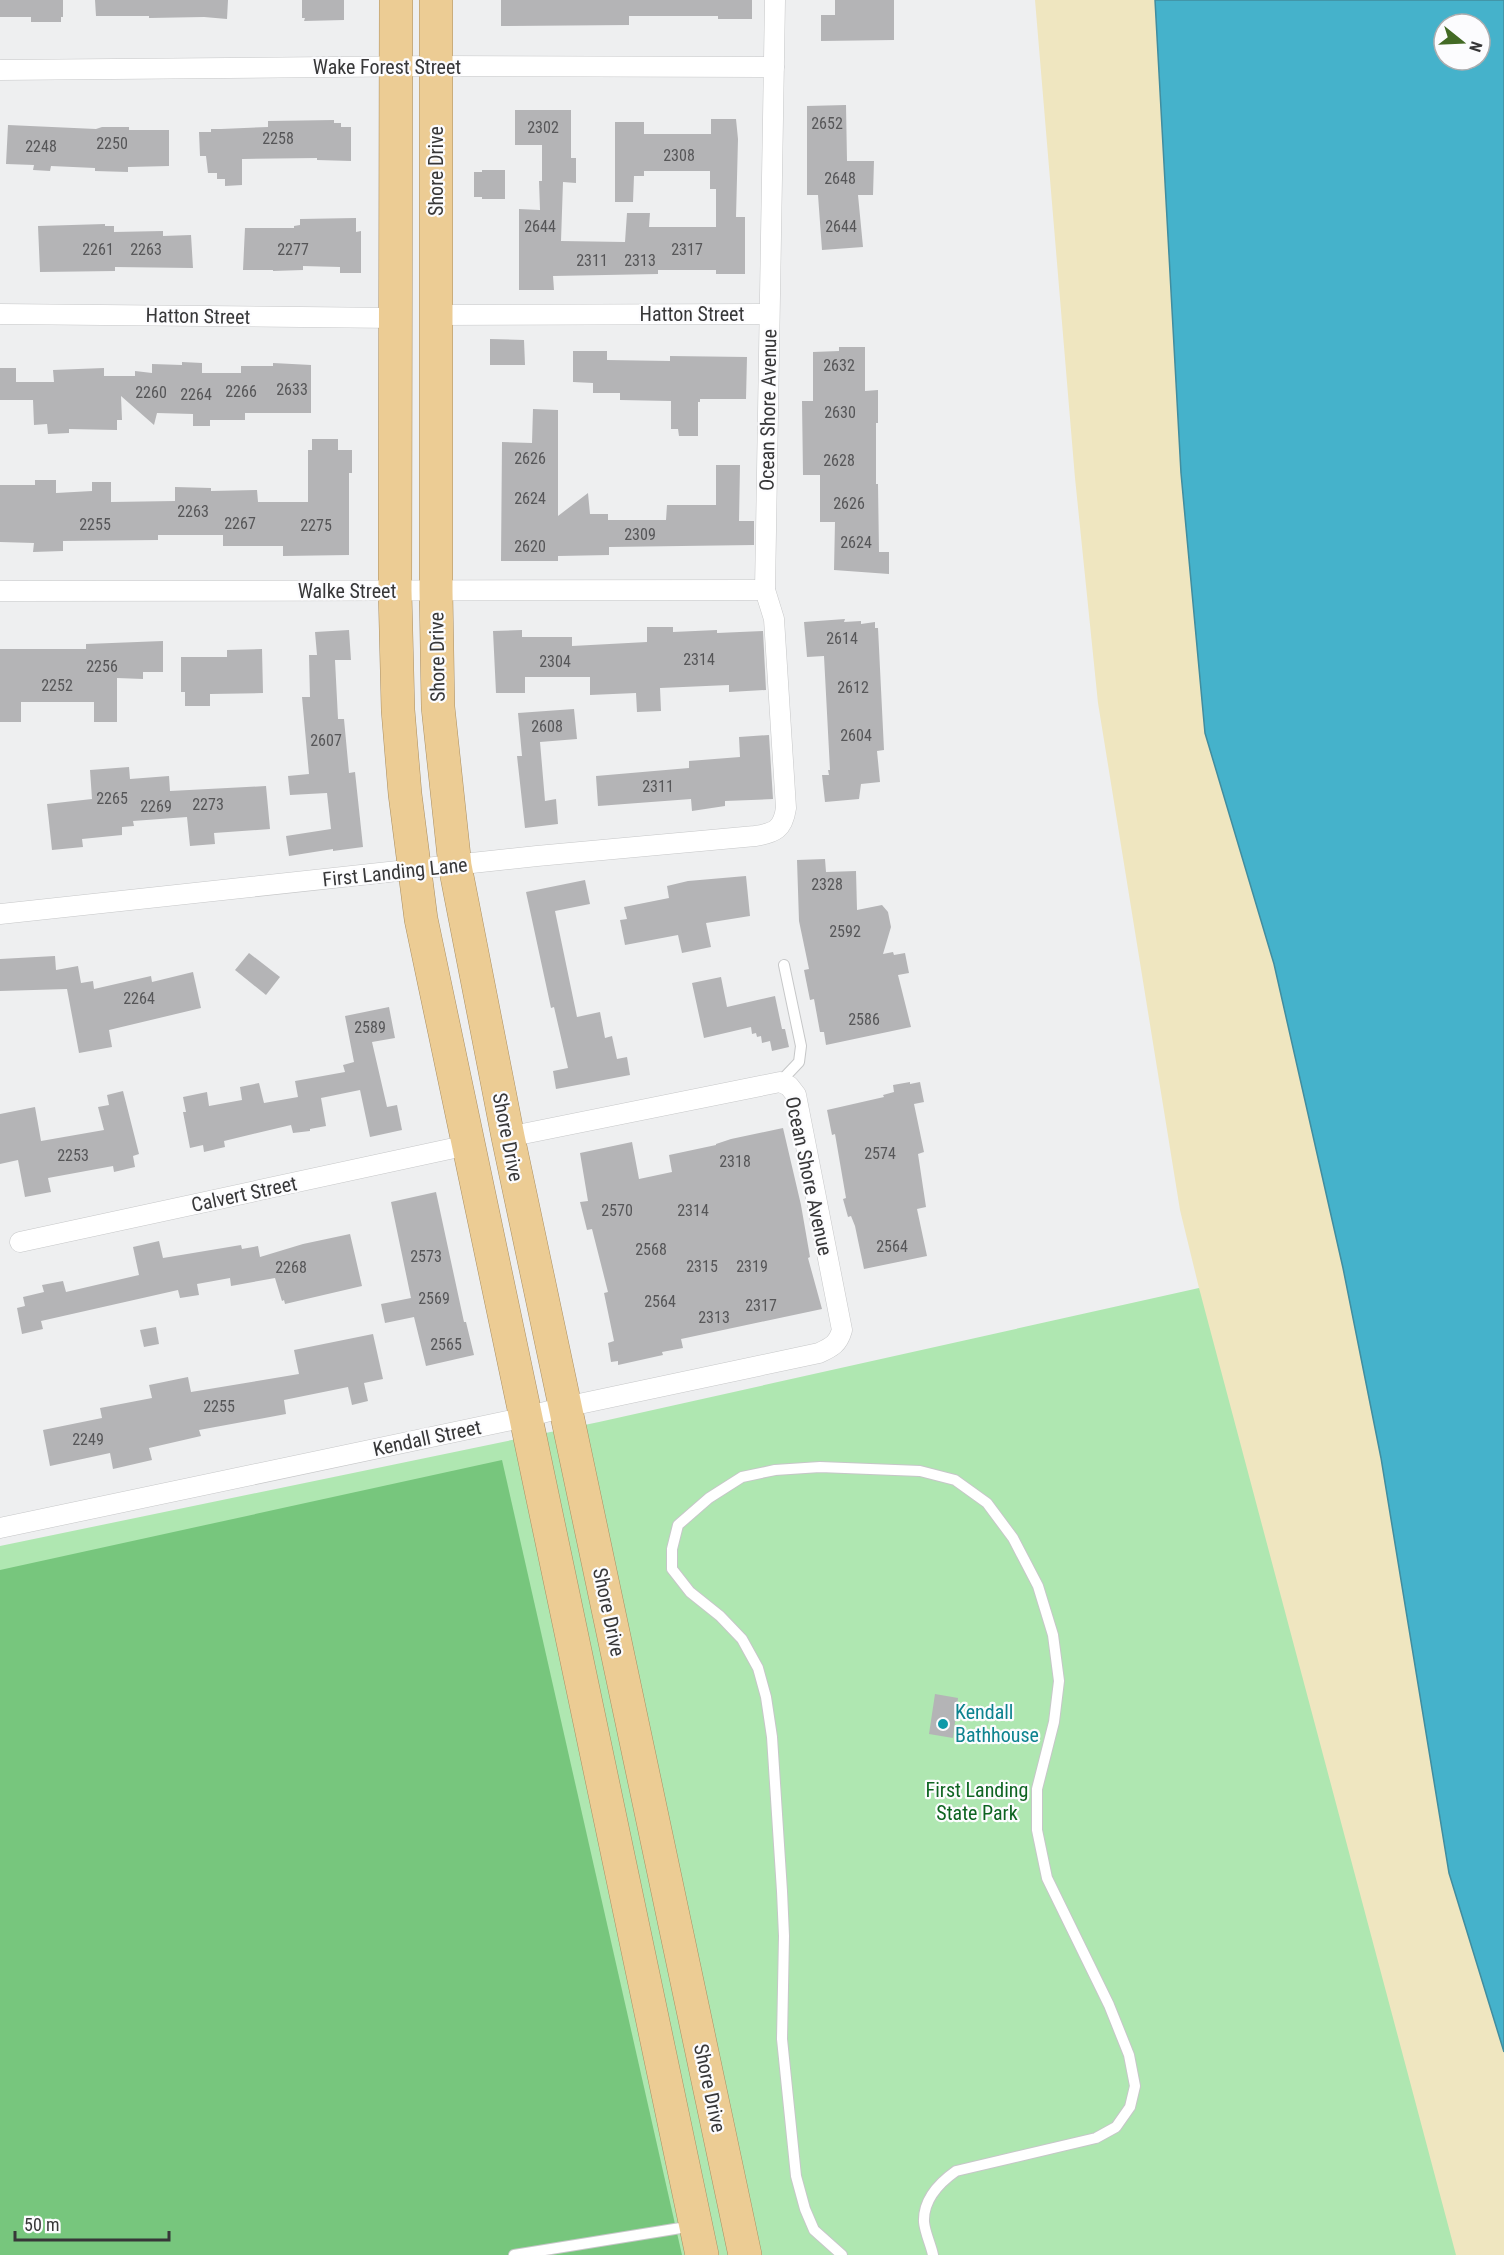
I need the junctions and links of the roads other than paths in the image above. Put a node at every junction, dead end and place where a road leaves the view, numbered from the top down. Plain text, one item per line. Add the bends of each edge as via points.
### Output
1 (396, 0) edge
2 (436, 0) edge
3 (775, 0) edge
4 (396, 66) junction
5 (436, 66) junction
6 (774, 67) junction
7 (0, 70) edge
8 (0, 314) edge
9 (769, 314) junction
10 (436, 315) junction
11 (396, 318) junction
12 (765, 590) junction
13 (0, 591) edge
14 (395, 591) junction
15 (436, 591) junction
16 (784, 819) joint
17 (455, 866) junction
18 (415, 870) junction
19 (0, 914) edge
20 (784, 965) dead end
21 (780, 1082) junction
22 (508, 1137) junction
23 (468, 1145) junction
24 (20, 1242) dead end
25 (842, 1330) joint
26 (565, 1407) junction
27 (526, 1417) junction
28 (0, 1528) edge
29 (699, 2240) edge
30 (514, 2255) edge
31 (745, 2255) edge
32 (842, 2255) edge
33 (933, 2255) edge

1 - 4 highway, Shore Drive
2 - 5 highway, Shore Drive
3 - 6 street, Ocean Shore Avenue
4 - 5 street, Wake Forest Street
4 - 7 street, Wake Forest Street
4 - 11 highway, Shore Drive
5 - 6 street, Wake Forest Street
5 - 10 highway, Shore Drive
6 - 9 street, Ocean Shore Avenue
8 - 11 street, Hatton Street
9 - 10 street, Hatton Street
9 - 12 street, Ocean Shore Avenue
10 - 15 highway, Shore Drive
11 - 14 highway, Shore Drive
12 - 15 street, Walke Street
12 - 16 street, Ocean Shore Avenue via 774,619
13 - 14 street, Walke Street
14 - 15 street, Walke Street
14 - 18 highway, Shore Drive via 399,723
15 - 17 highway, Shore Drive via 438,707
16 - 17 street, First Landing Lane via 771,833 755,836
17 - 18 street, First Landing Lane
17 - 22 highway, Shore Drive
18 - 19 street, First Landing Lane
18 - 23 highway, Shore Drive via 421,919
20 - 21 lane, Ocean Shore Avenue via 801,1046 799,1062
21 - 22 street
21 - 25 street, Ocean Shore Avenue via 796,1095
22 - 26 highway, Shore Drive
23 - 24 street, Calvert Street
23 - 27 highway, Shore Drive
25 - 26 street, Kendall Street via 832,1347 819,1353
26 - 27 street, Kendall Street
26 - 31 highway, Shore Drive
27 - 28 street, Kendall Street
27 - 29 highway, Shore Drive
29 - 30 lane
32 - 33 lane via 814,2230 796,2176 782,2039 782,1891 766,1697 758,1668 741,1639 690,1592 672,1569 678,1525 709,1498 742,1477 820,1467 920,1471 955,1480 987,1503 1013,1538 1038,1586 1053,1635 1059,1681 1054,1722 1037,1789 1037,1830 1047,1878 1109,2005 1129,2055 1135,2086 1130,2107 1116,2127 1096,2138 956,2171 939,2183 927,2203 924,2222

